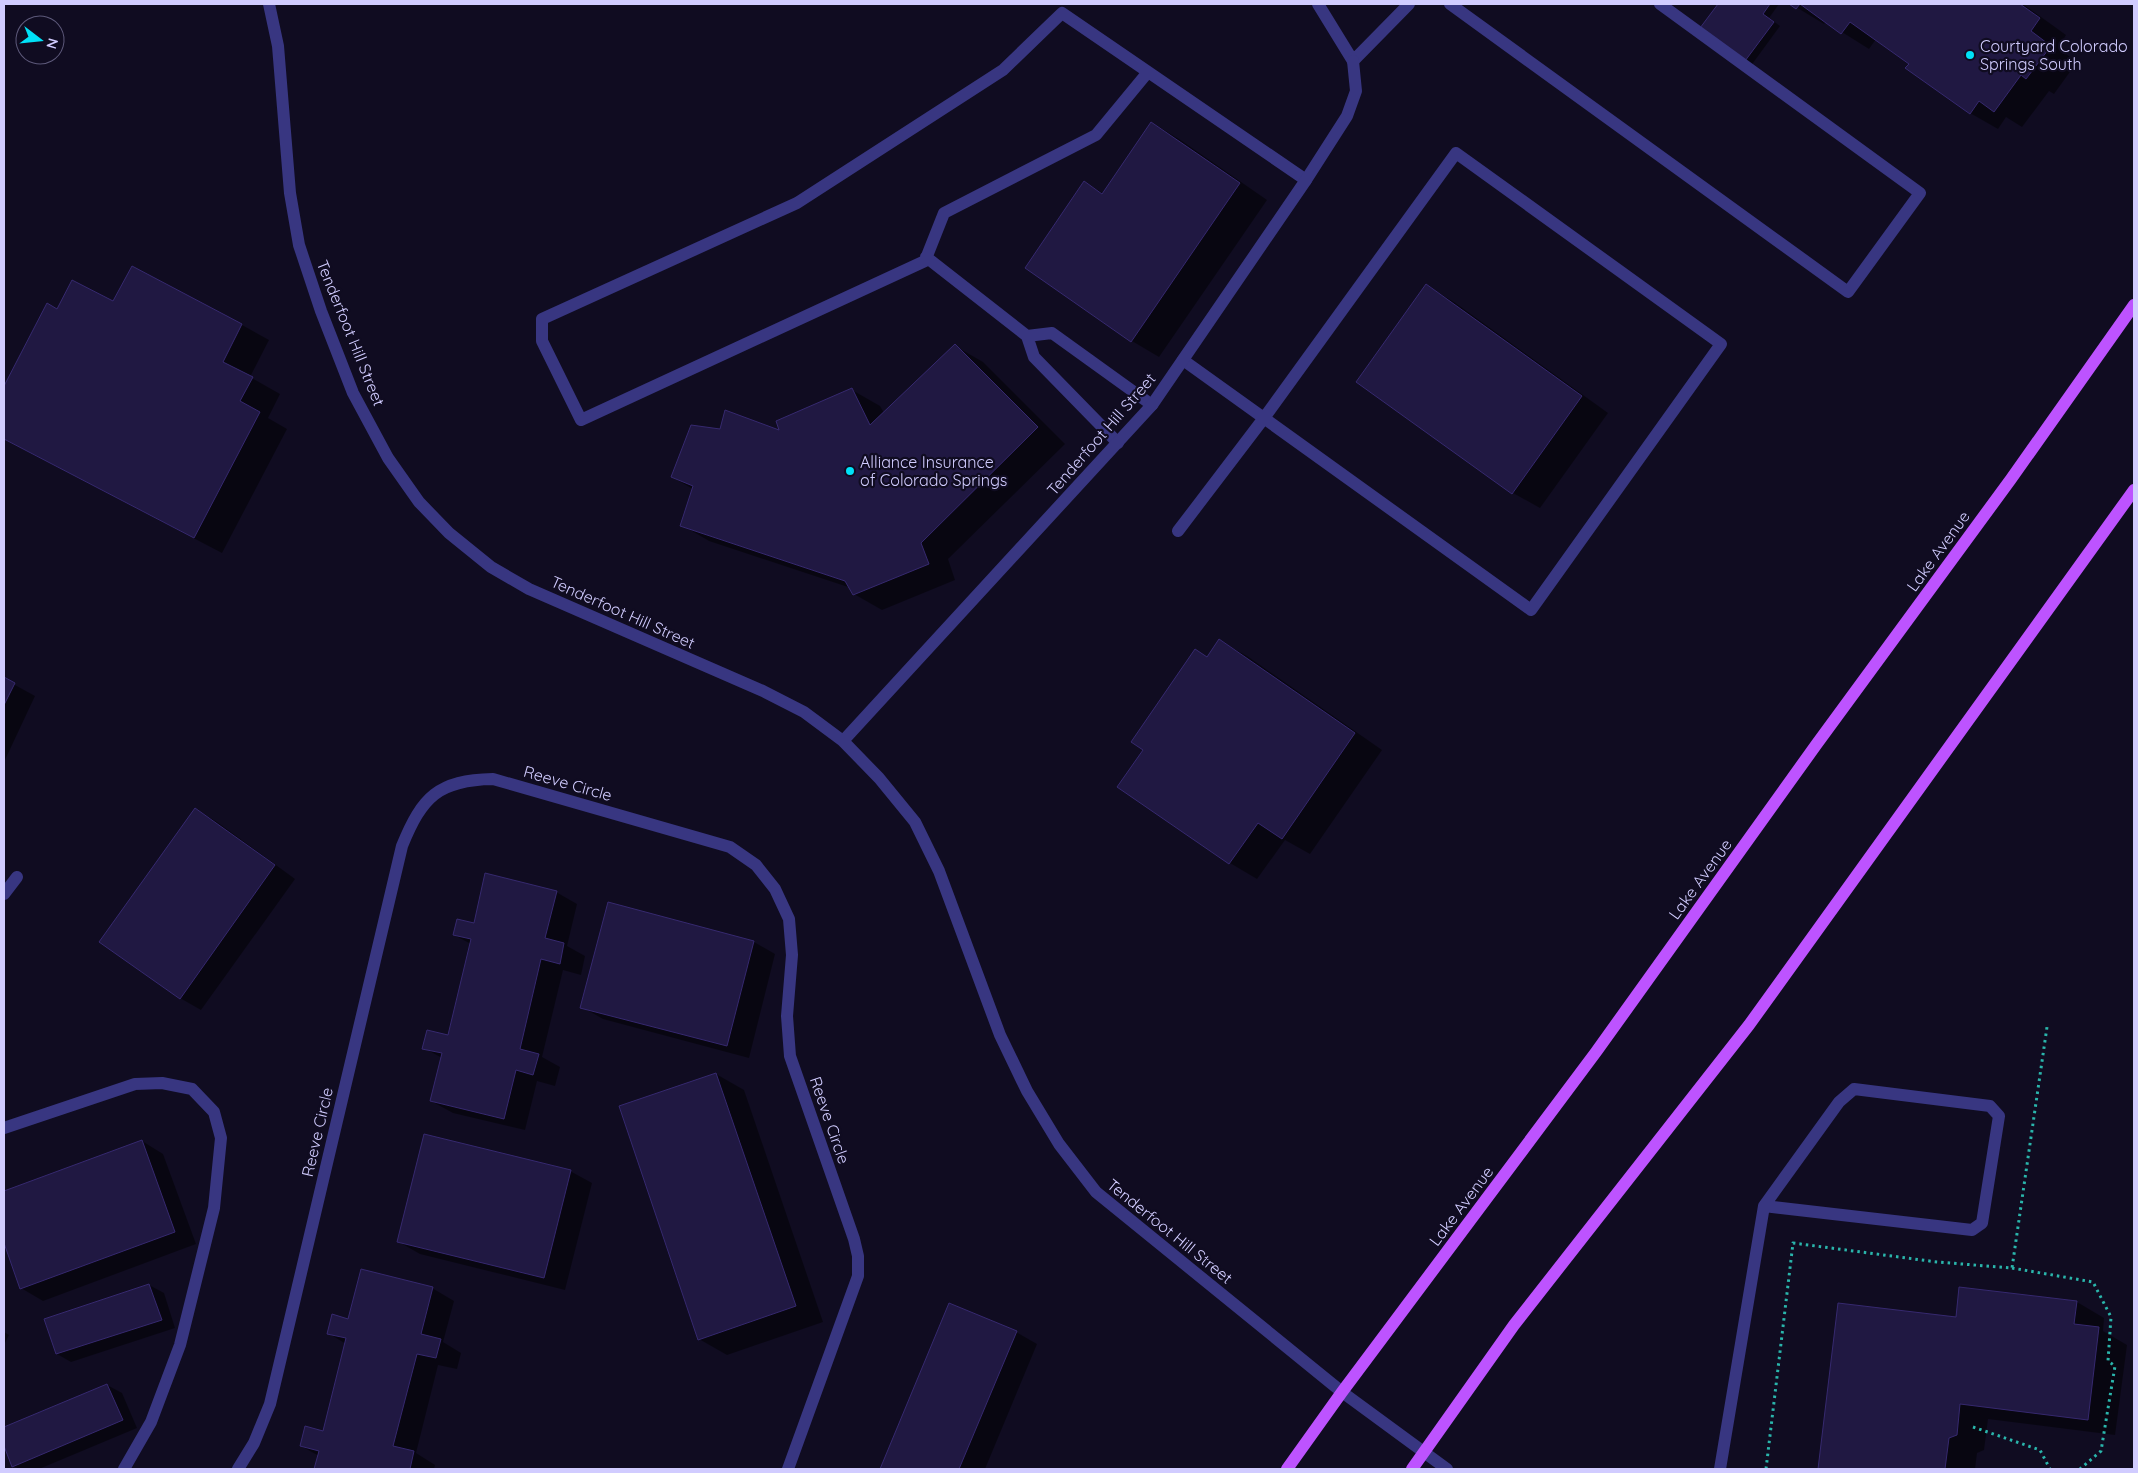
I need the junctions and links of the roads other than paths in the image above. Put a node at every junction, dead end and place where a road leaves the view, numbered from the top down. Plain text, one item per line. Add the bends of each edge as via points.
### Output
1 (269, 4) edge
2 (1318, 4) edge
3 (1409, 4) edge
4 (1450, 4) edge
5 (1660, 4) edge
6 (1353, 60) junction
7 (1148, 72) junction
8 (1306, 180) junction
9 (926, 257) junction
10 (2134, 304) edge
11 (1027, 336) junction
12 (1183, 360) junction
13 (1152, 405) junction
14 (1264, 418) junction
15 (1118, 443) junction
16 (2134, 490) edge
17 (1178, 531) dead end
18 (842, 741) junction
19 (17, 877) dead end
20 (4, 894) edge
21 (4, 1128) edge
22 (1764, 1206) junction
23 (1342, 1392) junction
24 (1426, 1452) junction
25 (124, 1469) edge
26 (238, 1469) edge
27 (788, 1469) edge
28 (1287, 1469) edge
29 (1412, 1469) edge
30 (1447, 1469) edge
31 (1720, 1469) edge

1 - 18 street, Tenderfoot Hill Street via 278,46 290,193 299,245 353,393 388,458 419,502 449,533 491,567 529,589 763,691 804,712
2 - 6 street
3 - 6 street
4 - 5 street via 1848,292 1920,193
6 - 8 street, Tenderfoot Hill Street via 1356,91 1347,116
7 - 8 street
7 - 9 street via 1096,134 944,213
7 - 9 street via 1062,13 1003,70 797,203 542,319 542,341 581,420 925,261
8 - 12 street, Tenderfoot Hill Street
9 - 11 street
10 - 23 main road, Lake Avenue via 1596,1052
11 - 13 street via 1052,333
11 - 15 street via 1034,357
12 - 13 street, Tenderfoot Hill Street
12 - 14 street
13 - 15 street, Tenderfoot Hill Street
14 - 14 street via 1456,153 1721,344 1531,610
14 - 17 street
15 - 18 street, Tenderfoot Hill Street
16 - 24 main road via 1749,1025 1514,1325
18 - 23 street, Tenderfoot Hill Street via 879,778 915,822 939,871 1000,1035 1027,1091 1059,1144 1085,1178 1096,1192 1147,1235
19 - 20 street
21 - 25 street via 135,1084 162,1083 192,1089 214,1112 221,1138 214,1208 182,1336 150,1422
22 - 22 street via 1972,1230 1982,1223 2000,1116 1990,1106 1854,1090 1838,1102
22 - 31 street
23 - 24 street, Tenderfoot Hill Street
23 - 28 main road, Lake Avenue
24 - 29 main road
24 - 30 street, Tenderfoot Hill Street
26 - 27 street, Reeve Circle via 254,1443 270,1404 402,846 413,820 429,799 445,787 466,780 493,779 730,847 756,865 775,889 789,918 792,955 787,1016 790,1056 854,1239 858,1276

